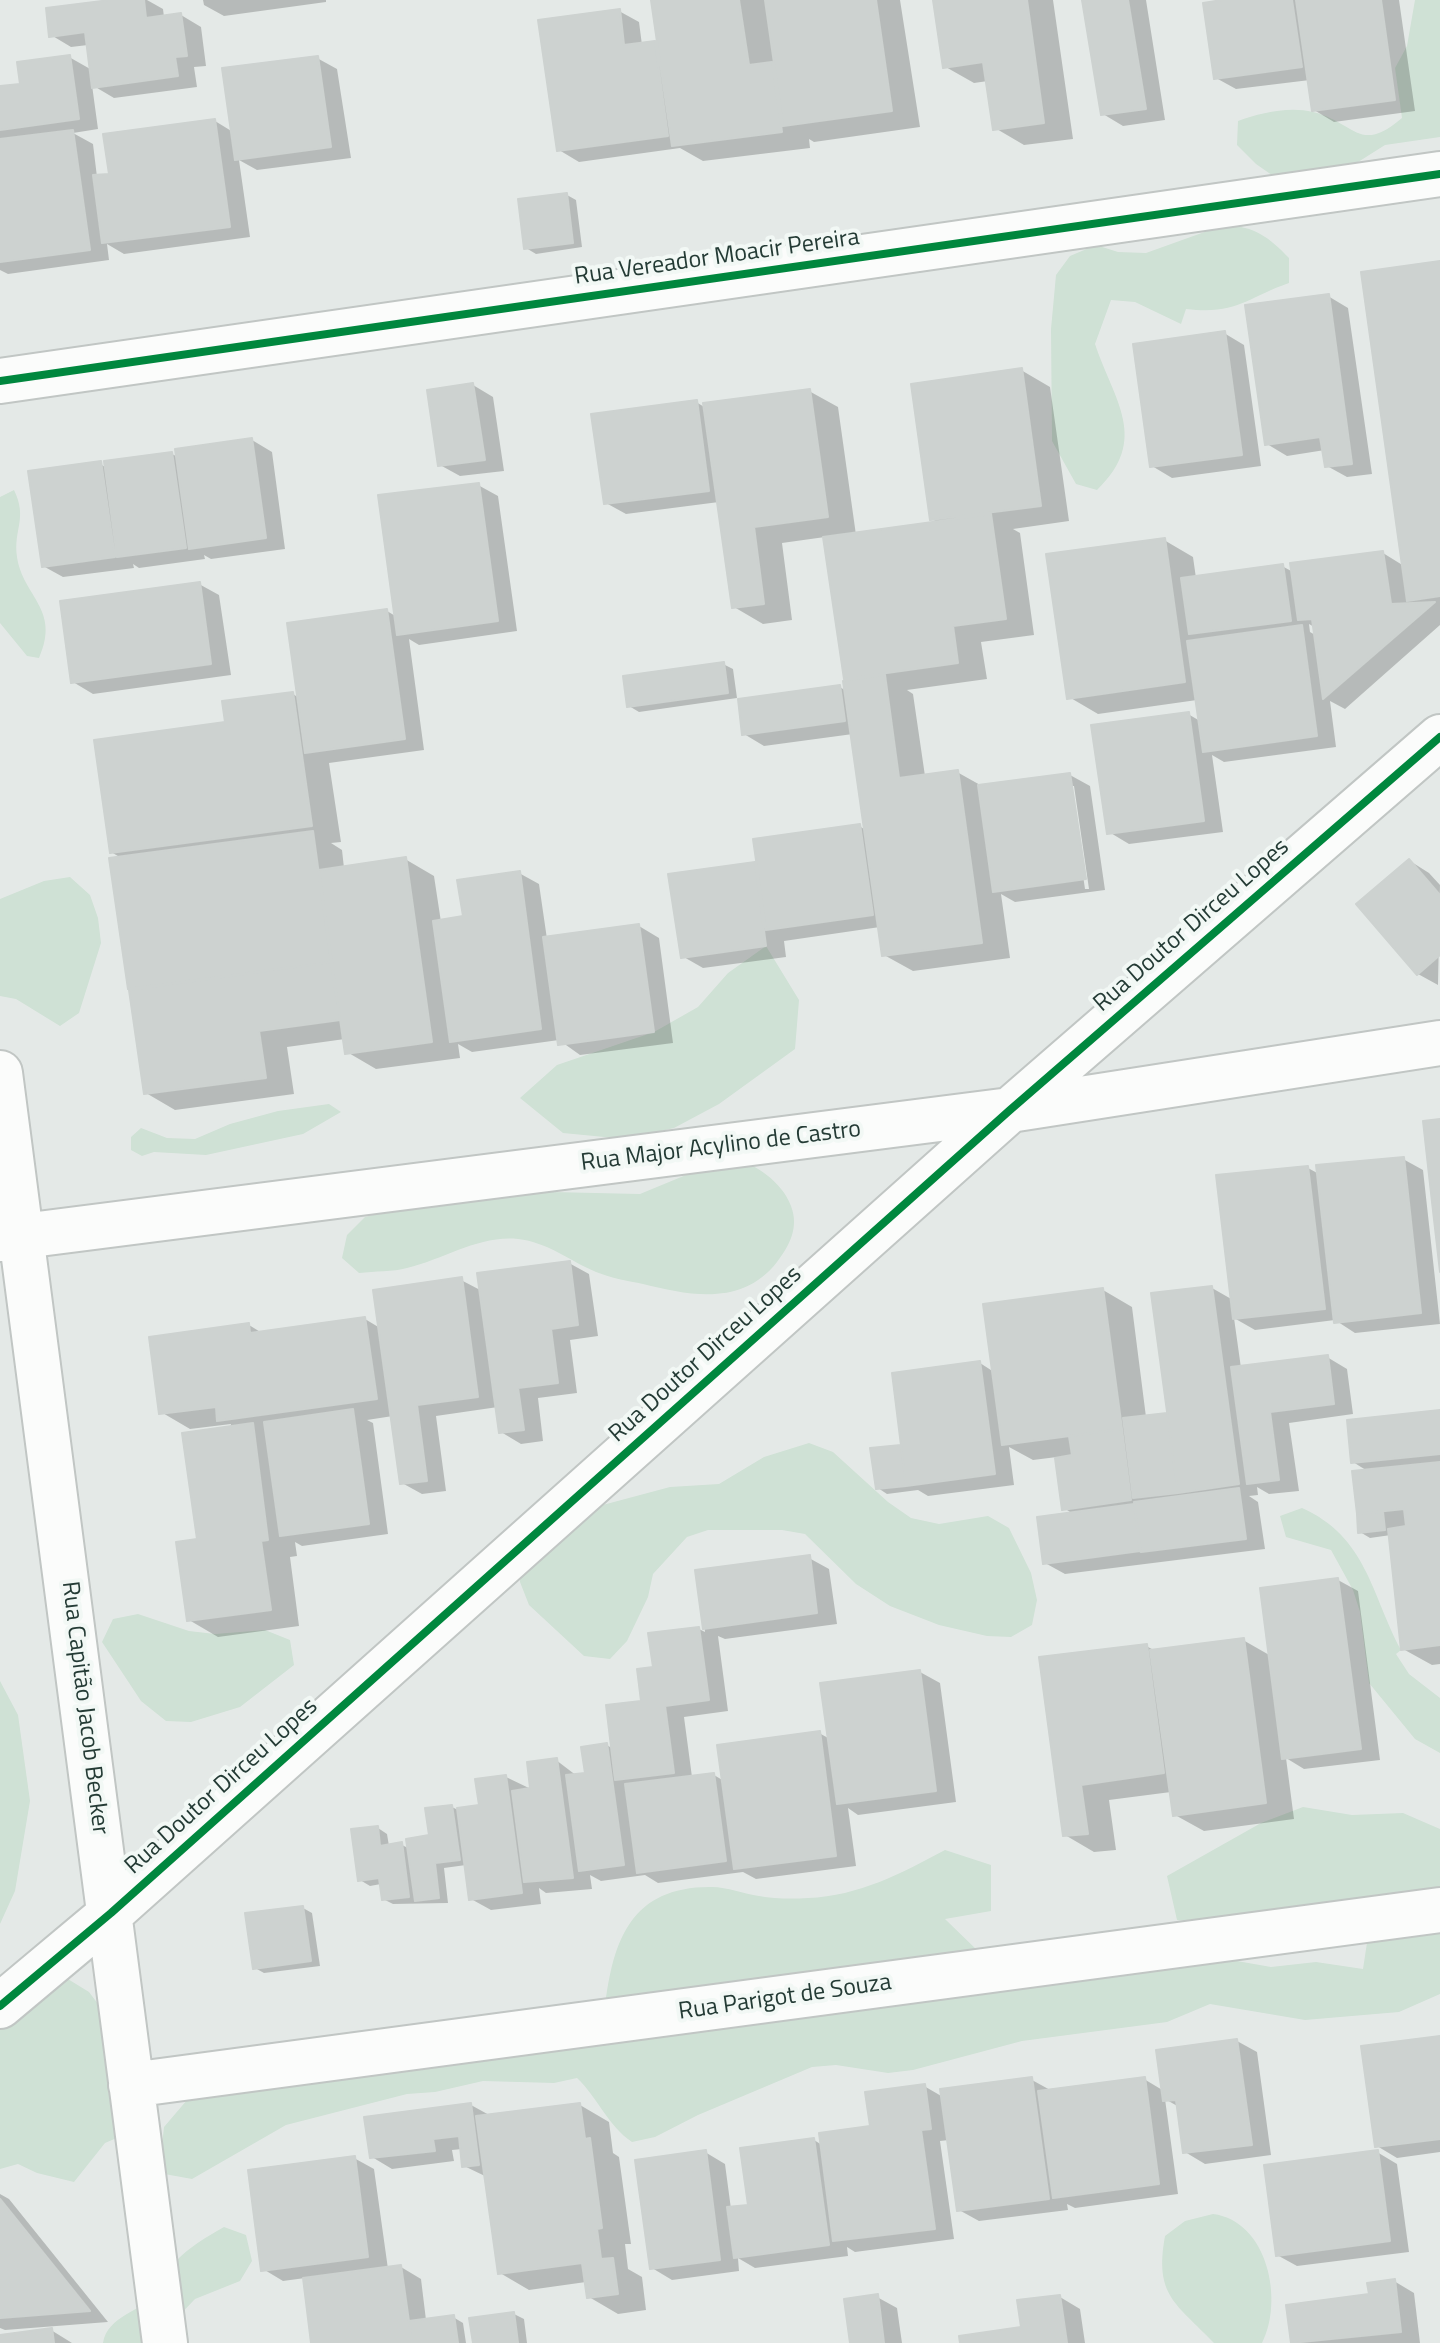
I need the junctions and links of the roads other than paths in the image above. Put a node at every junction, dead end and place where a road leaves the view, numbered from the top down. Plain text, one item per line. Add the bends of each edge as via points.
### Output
1 (1440, 174) edge
2 (0, 381) edge
3 (1440, 737) edge
4 (1440, 1043) edge
5 (0, 1073) edge
6 (1010, 1110) junction
7 (11, 1238) edge
8 (1440, 1910) edge
9 (111, 1913) junction
10 (0, 2006) edge
11 (131, 2085) junction
12 (165, 2343) edge

1 - 2 street, Rua Vereador Moacir Pereira
3 - 6 street, Rua Doutor Dirceu Lopes
4 - 6 street, Rua Major Acylino de Castro
5 - 7 street, Rua Capitão Jacob Becker
6 - 7 street, Rua Major Acylino de Castro
6 - 9 street, Rua Doutor Dirceu Lopes
7 - 9 street, Rua Capitão Jacob Becker
8 - 11 street, Rua Parigot de Souza
9 - 10 street, Rua Doutor Dirceu Lopes
9 - 11 street, Rua Capitão Jacob Becker
11 - 12 street, Rua Capitão Jacob Becker

